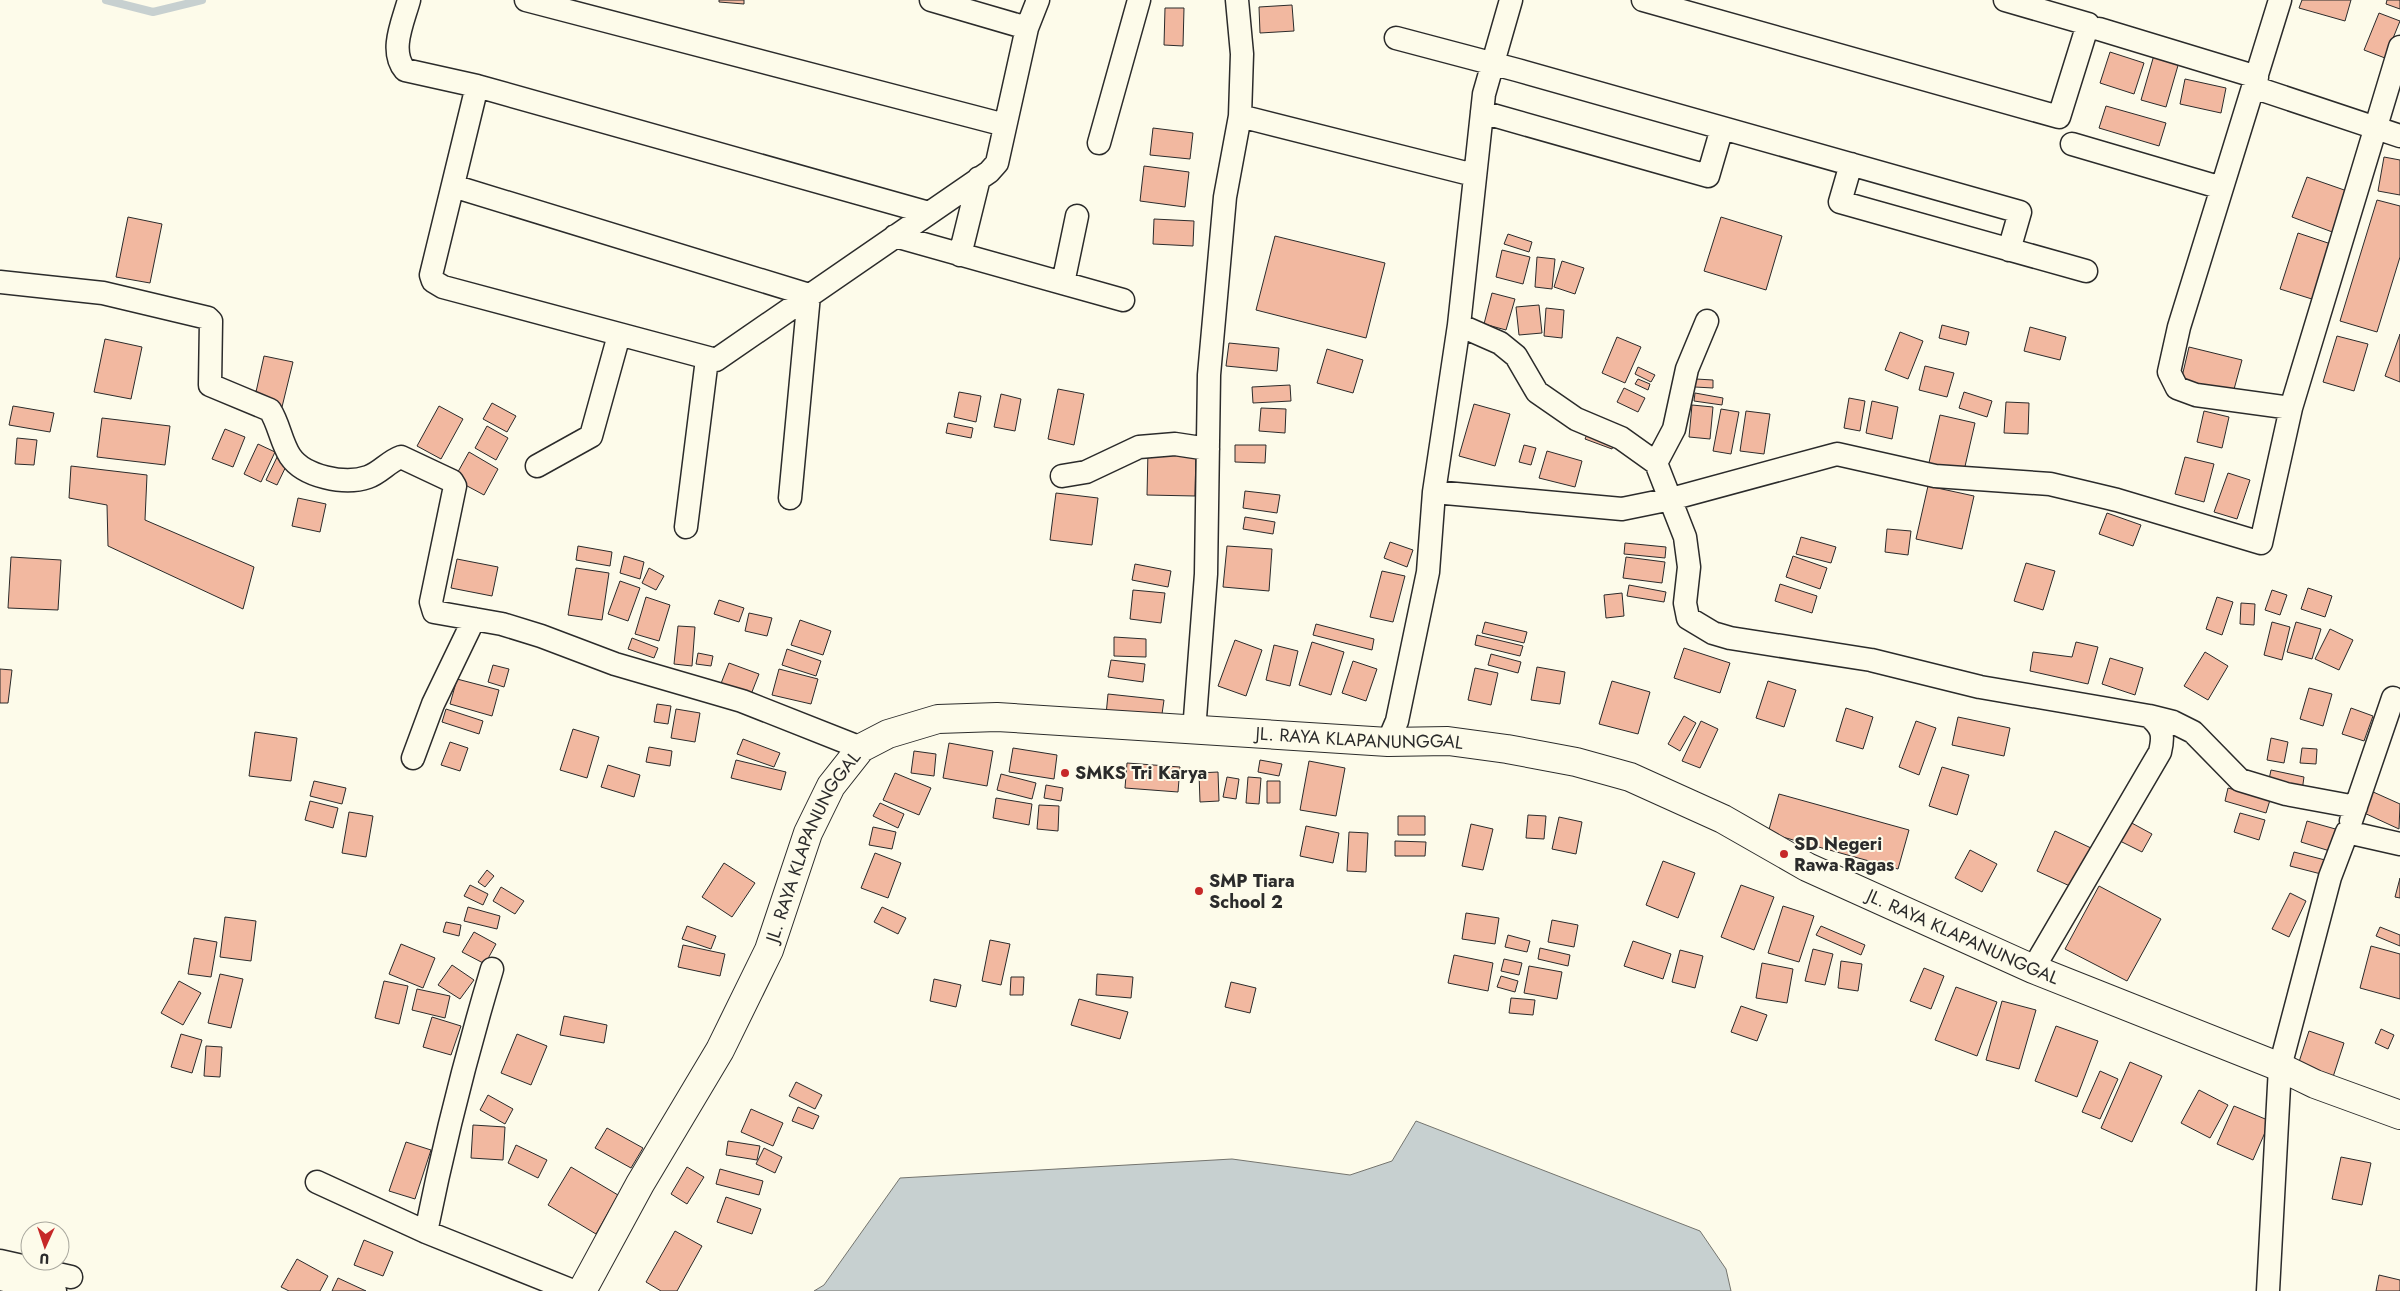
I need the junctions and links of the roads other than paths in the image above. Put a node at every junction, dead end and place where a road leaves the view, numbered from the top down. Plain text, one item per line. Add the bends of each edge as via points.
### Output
1 (409, 0) edge
2 (526, 0) edge
3 (931, 0) edge
4 (1038, 0) edge
5 (1139, 0) edge
6 (1238, 0) edge
7 (1511, 0) edge
8 (1643, 0) edge
9 (2005, 0) edge
10 (2280, 0) edge
11 (1027, 28) junction
12 (2098, 29) dead end
13 (1396, 38) dead end
14 (2400, 47) edge
15 (1493, 63) junction
16 (2255, 82) junction
17 (477, 86) junction
18 (1482, 112) junction
19 (1240, 116) junction
20 (1004, 126) junction
21 (1722, 128) junction
22 (2376, 128) junction
23 (2400, 136) edge
24 (1099, 143) dead end
25 (2072, 144) dead end
26 (1851, 164) junction
27 (1474, 175) junction
28 (979, 178) junction
29 (453, 186) junction
30 (2222, 188) junction
31 (929, 212) junction
32 (1077, 216) dead end
33 (895, 236) junction
34 (2009, 250) junction
35 (960, 255) junction
36 (2086, 272) dead end
37 (0, 282) edge
38 (1063, 283) junction
39 (809, 295) junction
40 (1123, 300) dead end
41 (1707, 321) dead end
42 (1460, 324) junction
43 (619, 335) junction
44 (707, 359) junction
45 (2291, 408) junction
46 (1208, 449) junction
47 (1656, 463) junction
48 (537, 466) dead end
49 (1062, 476) dead end
50 (1434, 492) junction
51 (790, 498) dead end
52 (1671, 499) junction
53 (686, 527) dead end
54 (474, 619) junction
55 (2393, 698) dead end
56 (2149, 716) junction
57 (1194, 731) junction
58 (1388, 742) junction
59 (861, 748) junction
60 (413, 758) dead end
61 (2356, 807) junction
62 (2347, 832) junction
63 (2400, 844) edge
64 (492, 969) dead end
65 (2033, 969) junction
66 (2280, 1067) junction
67 (2400, 1115) edge
68 (318, 1182) dead end
69 (426, 1232) junction
70 (0, 1260) edge
71 (0, 1279) edge
72 (67, 1279) edge
73 (573, 1291) edge
74 (582, 1291) edge
75 (2268, 1291) edge

1 - 17 street via 397,44 397,59 401,65 405,70
2 - 20 street
3 - 11 street
4 - 11 street
5 - 24 street
6 - 19 street via 1242,54
7 - 15 street
8 - 9 street via 2059,116 2088,24
10 - 16 street
11 - 20 street
12 - 16 street
13 - 15 street
14 - 22 street
15 - 18 street
15 - 21 street
16 - 22 street
16 - 30 street
17 - 29 street
17 - 31 street
18 - 21 street via 1708,176
18 - 27 street
19 - 27 street
19 - 46 street via 1225,198 1209,375
20 - 28 street via 998,163
21 - 26 street
22 - 23 street
22 - 45 street
25 - 30 street
26 - 34 street via 2020,212
26 - 34 street via 1840,202
27 - 42 street
28 - 31 street
28 - 35 street
29 - 39 street
29 - 43 street via 430,275 433,280 443,287
30 - 45 street via 2169,372 2177,388 2196,395
31 - 33 street
32 - 38 street
33 - 35 street
33 - 39 street
34 - 36 street
35 - 38 street
37 - 54 street via 103,293 208,318 211,321 210,385 270,410 288,452 297,464 320,475 360,480 401,457 452,481 455,486 431,607 434,612
38 - 40 street
39 - 44 street via 720,358
39 - 51 street
41 - 47 street via 1687,369 1674,429
42 - 47 street via 1500,343 1516,356 1537,392 1576,419 1621,438
42 - 50 street
43 - 44 street
43 - 48 street via 591,436
44 - 53 street
45 - 52 street via 2261,543 2117,500 2050,484 1935,476 1837,454
46 - 49 street via 1175,444 1139,447 1086,472
46 - 57 street via 1206,574
47 - 52 street
50 - 52 street via 1622,509
50 - 58 street via 1428,572 1397,720
52 - 56 street via 1685,537 1689,567 1685,603 1688,618 1713,632 1730,638 1871,660 1980,687
54 - 59 street via 533,633 615,664 721,694
54 - 60 street via 433,704
55 - 61 street
56 - 61 street via 2173,722 2193,732 2240,780
56 - 65 street via 2159,724 2162,734 2160,752
57 - 58 street, JL. RAYA KLAPANUNGGAL via 1277,733
57 - 59 street, JL. RAYA KLAPANUNGGAL via 996,717 938,719 888,734
58 - 65 street, JL. RAYA KLAPANUNGGAL via 1448,741 1507,749 1576,762 1630,777 1723,819 1808,867
59 - 74 street, JL. RAYA KLAPANUNGGAL via 831,786 808,833 769,950 720,1050 640,1184
61 - 62 street
62 - 63 street
62 - 66 street via 2330,877
64 - 69 street via 445,1139
65 - 66 street, JL. RAYA KLAPANUNGGAL
66 - 67 street, JL. RAYA KLAPANUNGGAL via 2315,1084
66 - 75 street
68 - 69 street
69 - 73 street
70 - 72 street
71 - 72 street

